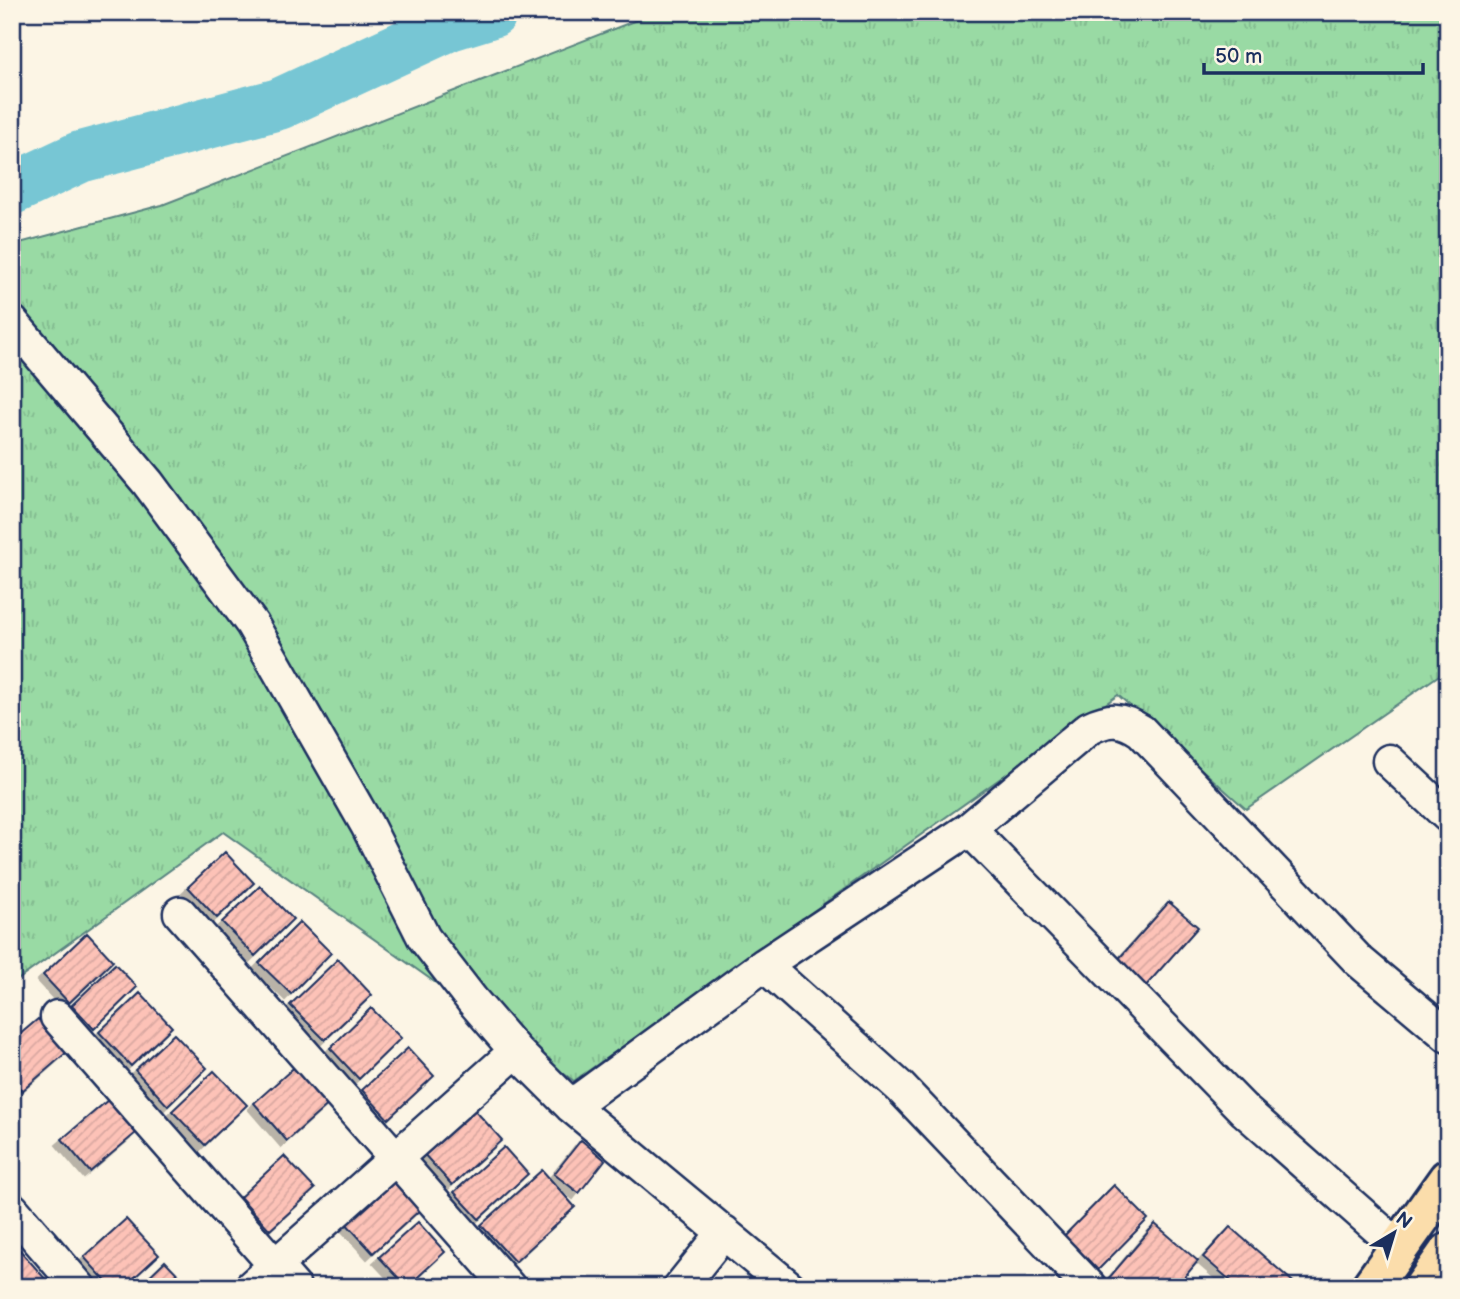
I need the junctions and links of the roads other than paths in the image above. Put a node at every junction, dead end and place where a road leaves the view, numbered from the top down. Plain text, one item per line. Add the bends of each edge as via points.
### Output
1 (12, 321) edge
2 (1390, 761) dead end
3 (1448, 816) edge
4 (968, 829) junction
5 (180, 913) dead end
6 (764, 965) junction
7 (57, 1017) dead end
8 (1448, 1036) edge
9 (516, 1051) junction
10 (571, 1106) junction
11 (395, 1159) junction
12 (1448, 1179) edge
13 (12, 1209) edge
14 (723, 1232) junction
15 (1399, 1247) junction
16 (1448, 1253) edge
17 (284, 1276) edge
18 (79, 1287) edge
19 (251, 1287) edge
20 (509, 1287) edge
21 (680, 1287) edge
22 (789, 1287) edge
23 (1090, 1287) edge
24 (1371, 1287) edge
25 (1424, 1287) edge

1 - 9 street via 148,483 252,624 367,825 424,938
2 - 3 street
4 - 6 street
4 - 8 street via 1089,728 1107,720 1125,721 1141,731 1359,961
4 - 15 street via 1245,1111
5 - 11 street
6 - 10 street
6 - 23 street via 900,1087
7 - 17 street
9 - 10 street
9 - 11 street
10 - 14 street
11 - 17 street
11 - 20 street
12 - 15 main road
13 - 18 street
14 - 21 street
14 - 22 street
15 - 24 main road
16 - 25 main road
17 - 19 street

